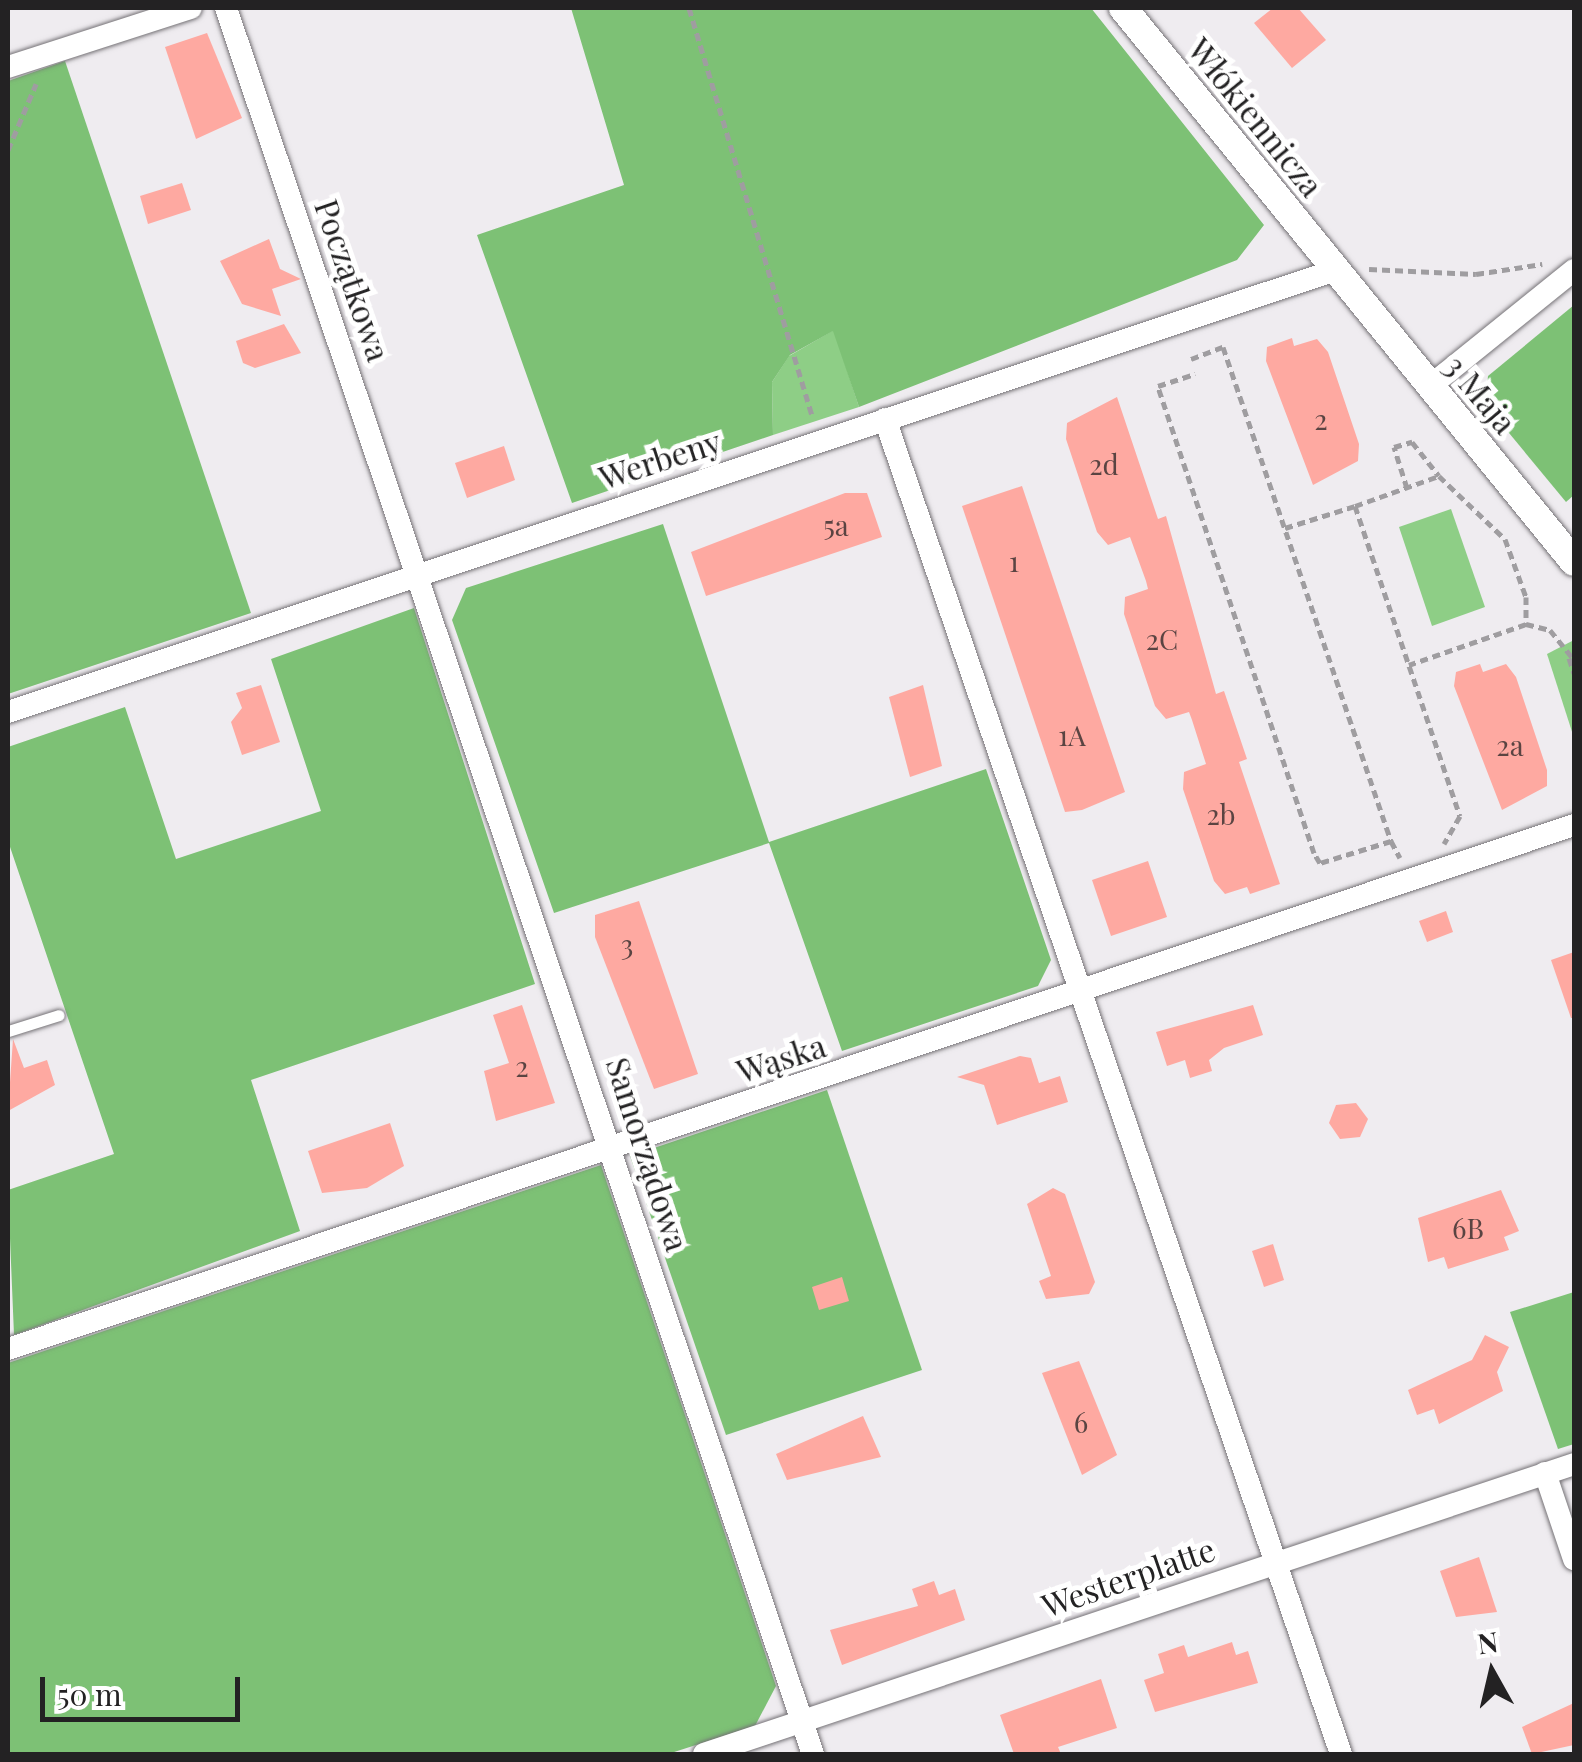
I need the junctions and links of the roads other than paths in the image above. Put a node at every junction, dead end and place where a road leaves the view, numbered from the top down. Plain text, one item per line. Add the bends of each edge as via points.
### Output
1 (190, 8) edge
2 (226, 8) edge
3 (1124, 8) edge
4 (8, 67) edge
5 (1567, 265) edge
6 (1333, 271) junction
7 (1429, 387) junction
8 (884, 419) junction
9 (1574, 562) edge
10 (418, 574) junction
11 (8, 712) edge
12 (1574, 825) edge
13 (1083, 993) junction
14 (58, 1015) dead end
15 (8, 1031) edge
16 (612, 1148) junction
17 (8, 1349) edge
18 (1574, 1464) edge
19 (1545, 1473) junction
20 (1574, 1559) edge
21 (1274, 1562) junction
22 (802, 1721) junction
23 (704, 1754) edge
24 (813, 1754) edge
25 (1341, 1754) edge

1 - 4 street
2 - 10 street, Początkowa
3 - 6 street, Włókiennicza
5 - 7 street
6 - 7 street, 3 Maja
6 - 8 street, Werbeny
7 - 9 street, 3 Maja
8 - 10 street, Werbeny
8 - 13 street
10 - 11 street, Werbeny
10 - 16 street, Samorządowa
12 - 13 street, Wąska
13 - 16 street, Wąska
13 - 21 street
14 - 15 lane
16 - 17 street, Wąska
16 - 22 street, Samorządowa
18 - 19 street, Westerplatte
19 - 20 street
19 - 21 street, Westerplatte
21 - 22 street, Westerplatte
21 - 25 street
22 - 23 street, Westerplatte
22 - 24 street, Samorządowa

